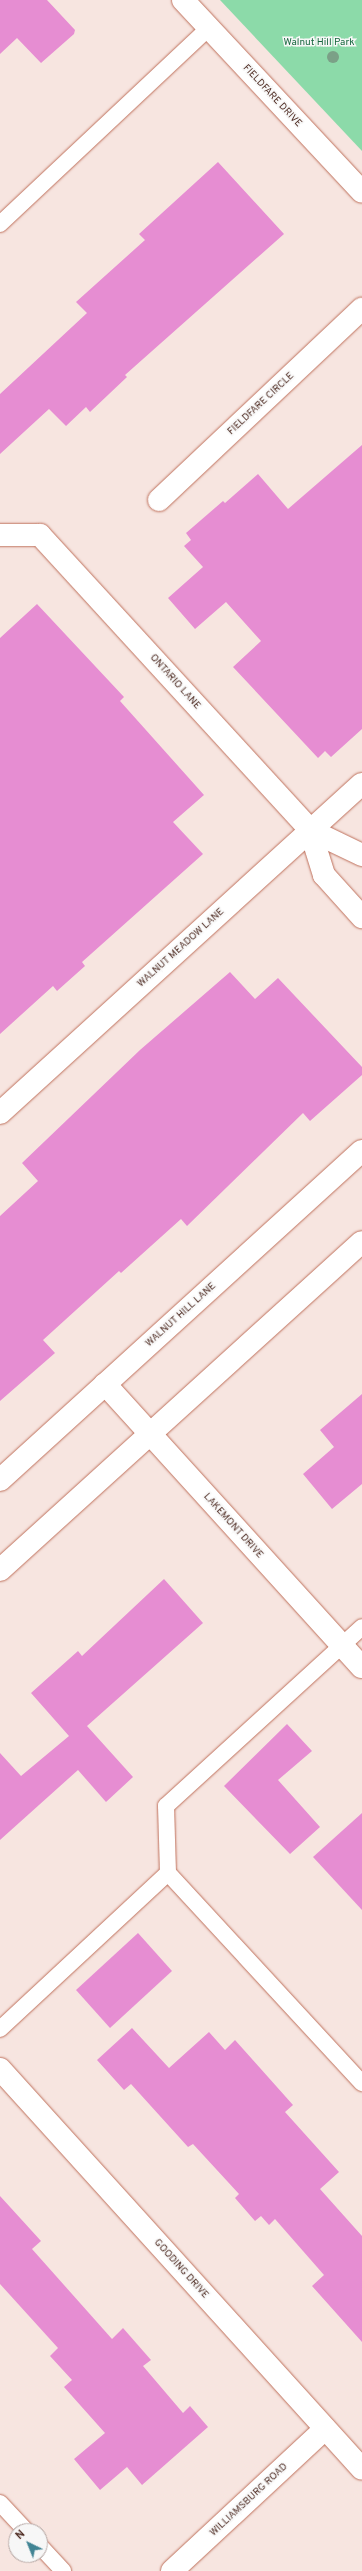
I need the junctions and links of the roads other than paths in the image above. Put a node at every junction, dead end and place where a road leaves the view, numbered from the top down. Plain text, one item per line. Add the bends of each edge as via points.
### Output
1 (183, 0) edge
2 (209, 28) junction
3 (362, 192) edge
4 (0, 224) edge
5 (362, 309) edge
6 (159, 500) dead end
7 (0, 535) edge
8 (362, 784) edge
9 (310, 830) junction
10 (362, 855) edge
11 (362, 917) edge
12 (0, 1113) edge
13 (362, 1151) edge
14 (362, 1242) edge
15 (105, 1384) junction
16 (149, 1434) junction
17 (0, 1480) edge
18 (0, 1570) edge
19 (362, 1627) edge
20 (342, 1646) junction
21 (362, 1667) edge
22 (168, 1873) junction
23 (0, 2029) edge
24 (0, 2069) edge
25 (362, 2083) edge
26 (325, 2429) junction
27 (362, 2469) edge
28 (0, 2503) edge
29 (19, 2523) edge
30 (48, 2555) edge
31 (63, 2571) edge
32 (172, 2571) edge

1 - 2 street, FIELDFARE DRIVE
2 - 3 street, FIELDFARE DRIVE
2 - 4 lane
5 - 6 street, FIELDFARE CIRCLE
7 - 9 street, ONTARIO LANE via 40,535
8 - 9 street, WALNUT MEADOW LANE
9 - 10 street, ONTARIO LANE via 357,849
9 - 11 street, ONTARIO LANE via 324,875
9 - 12 street, WALNUT MEADOW LANE
13 - 15 street, WALNUT HILL LANE
14 - 16 street
15 - 16 street, LAKEMONT DRIVE
15 - 17 street, WALNUT HILL LANE
16 - 18 street
16 - 20 street, LAKEMONT DRIVE
19 - 20 lane
20 - 21 street, LAKEMONT DRIVE
20 - 22 lane via 166,1806
22 - 23 lane
22 - 25 lane
24 - 26 street, GOODING DRIVE
26 - 27 street, GOODING DRIVE
26 - 32 street, WILLIAMSBURG ROAD
28 - 29 lane
30 - 31 lane

